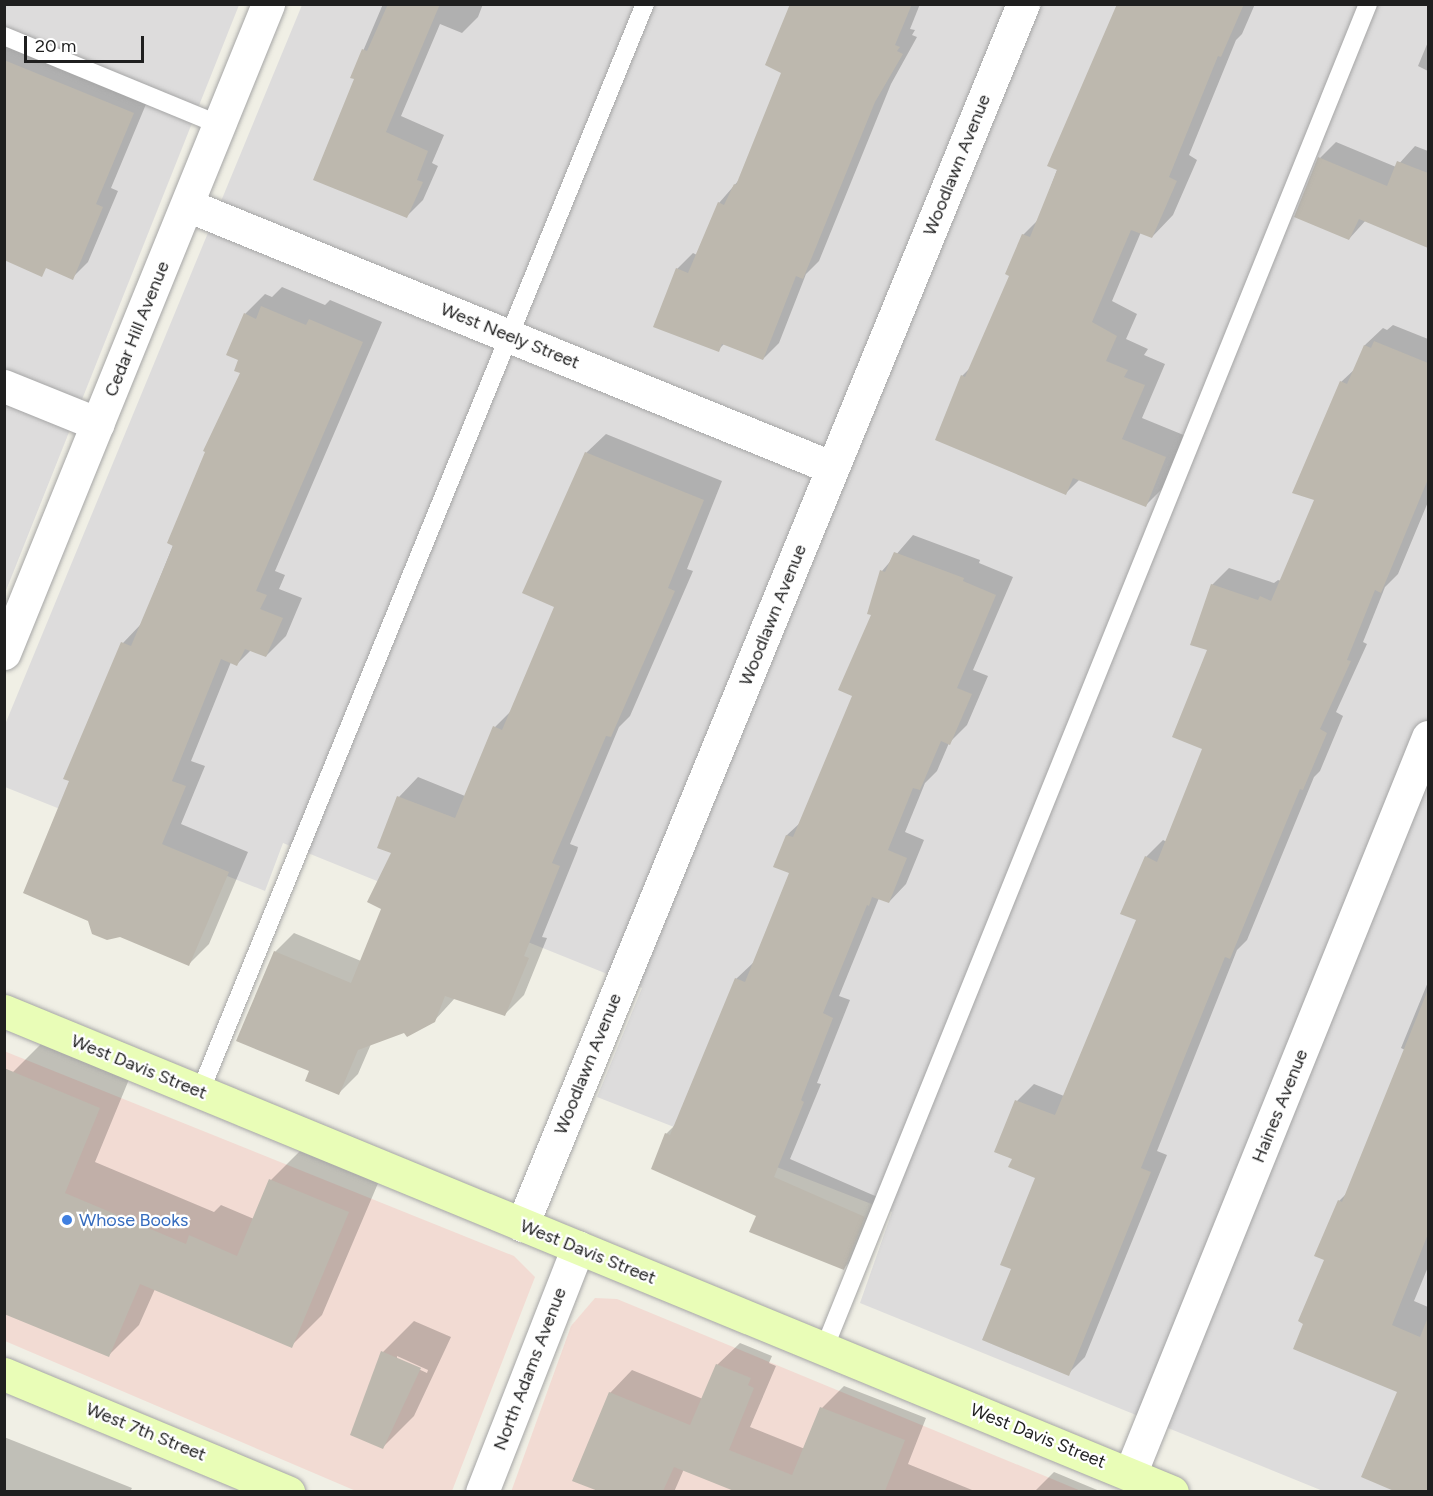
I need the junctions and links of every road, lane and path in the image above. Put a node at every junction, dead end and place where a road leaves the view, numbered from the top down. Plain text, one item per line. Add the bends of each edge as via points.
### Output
1 (268, 4) edge
2 (645, 4) edge
3 (1023, 4) edge
4 (1368, 4) edge
5 (4, 36) edge
6 (220, 125) junction
7 (186, 205) junction
8 (508, 336) junction
9 (4, 386) edge
10 (98, 424) junction
11 (833, 468) junction
12 (4, 653) edge
13 (1428, 737) edge
14 (4, 1011) edge
15 (200, 1092) junction
16 (522, 1225) junction
17 (578, 1247) junction
18 (824, 1349) junction
19 (4, 1374) edge
20 (1131, 1474) junction
21 (288, 1491) edge
22 (482, 1491) edge
23 (1172, 1491) edge

1 - 6 street, Cedar Hill Avenue
2 - 8 lane
3 - 11 street, Woodlawn Avenue
4 - 18 lane
5 - 6 lane
6 - 7 street, Cedar Hill Avenue
7 - 8 street, West Neely Street
7 - 10 street, Cedar Hill Avenue
8 - 11 street, West Neely Street
8 - 15 lane
9 - 10 street
10 - 12 street, Cedar Hill Avenue
11 - 16 street, Woodlawn Avenue
13 - 20 street, Haines Avenue
14 - 15 main road, West Davis Street
15 - 16 main road, West Davis Street
16 - 17 main road, West Davis Street
17 - 18 main road, West Davis Street
17 - 22 street, North Adams Avenue
18 - 20 main road, West Davis Street
19 - 21 main road, West 7th Street
20 - 23 main road, West Davis Street

